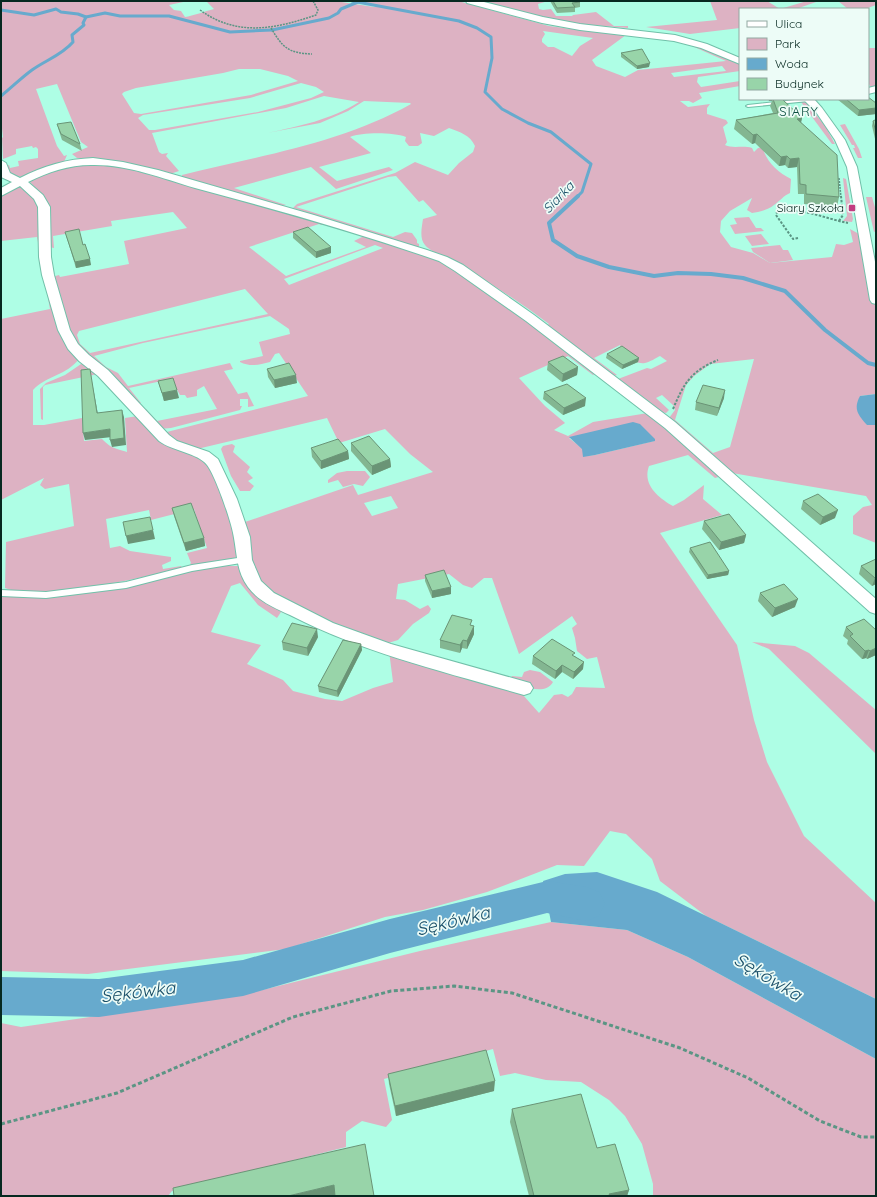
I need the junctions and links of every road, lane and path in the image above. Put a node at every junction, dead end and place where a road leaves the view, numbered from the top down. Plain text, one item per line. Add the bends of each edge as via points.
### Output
1 (313, 1) edge
2 (470, 1) edge
3 (200, 10) dead end
4 (271, 28) junction
5 (312, 54) dead end
6 (739, 61) edge
7 (809, 100) edge
8 (822, 100) edge
9 (748, 106) dead end
10 (1, 163) edge
11 (3, 176) edge
12 (19, 181) junction
13 (1, 193) edge
14 (843, 215) dead end
15 (839, 221) junction
16 (853, 223) dead end
17 (798, 238) dead end
18 (872, 255) edge
19 (876, 300) edge
20 (718, 360) dead end
21 (673, 409) dead end
22 (244, 560) junction
23 (1, 593) edge
24 (876, 608) edge
25 (524, 688) dead end
26 (1, 1124) edge
27 (876, 1137) edge

1 - 4 path via 318,10 316,15
2 - 6 street via 580,27 675,38 704,46
3 - 4 path via 220,24
4 - 5 path via 284,49
7 - 8 street
7 - 9 lane
7 - 18 street via 840,140 852,167
10 - 11 street
11 - 12 street
12 - 13 street
12 - 22 street via 39,197 44,207 47,272 64,330 84,358 103,373 164,438 172,444 204,455 213,462 242,537
12 - 24 street via 55,167 78,162 122,166 284,208 443,259 530,318 670,425
14 - 15 path
15 - 16 path
15 - 17 path via 791,211 777,212 776,215 793,239
18 - 19 street
20 - 21 path via 691,375 683,384
22 - 23 lane via 192,568 126,585 46,595
22 - 25 street via 254,584 268,597 327,627 387,649
26 - 27 path via 117,1093 293,1017 391,991 454,986 512,993 680,1048 748,1078 820,1121 861,1137

